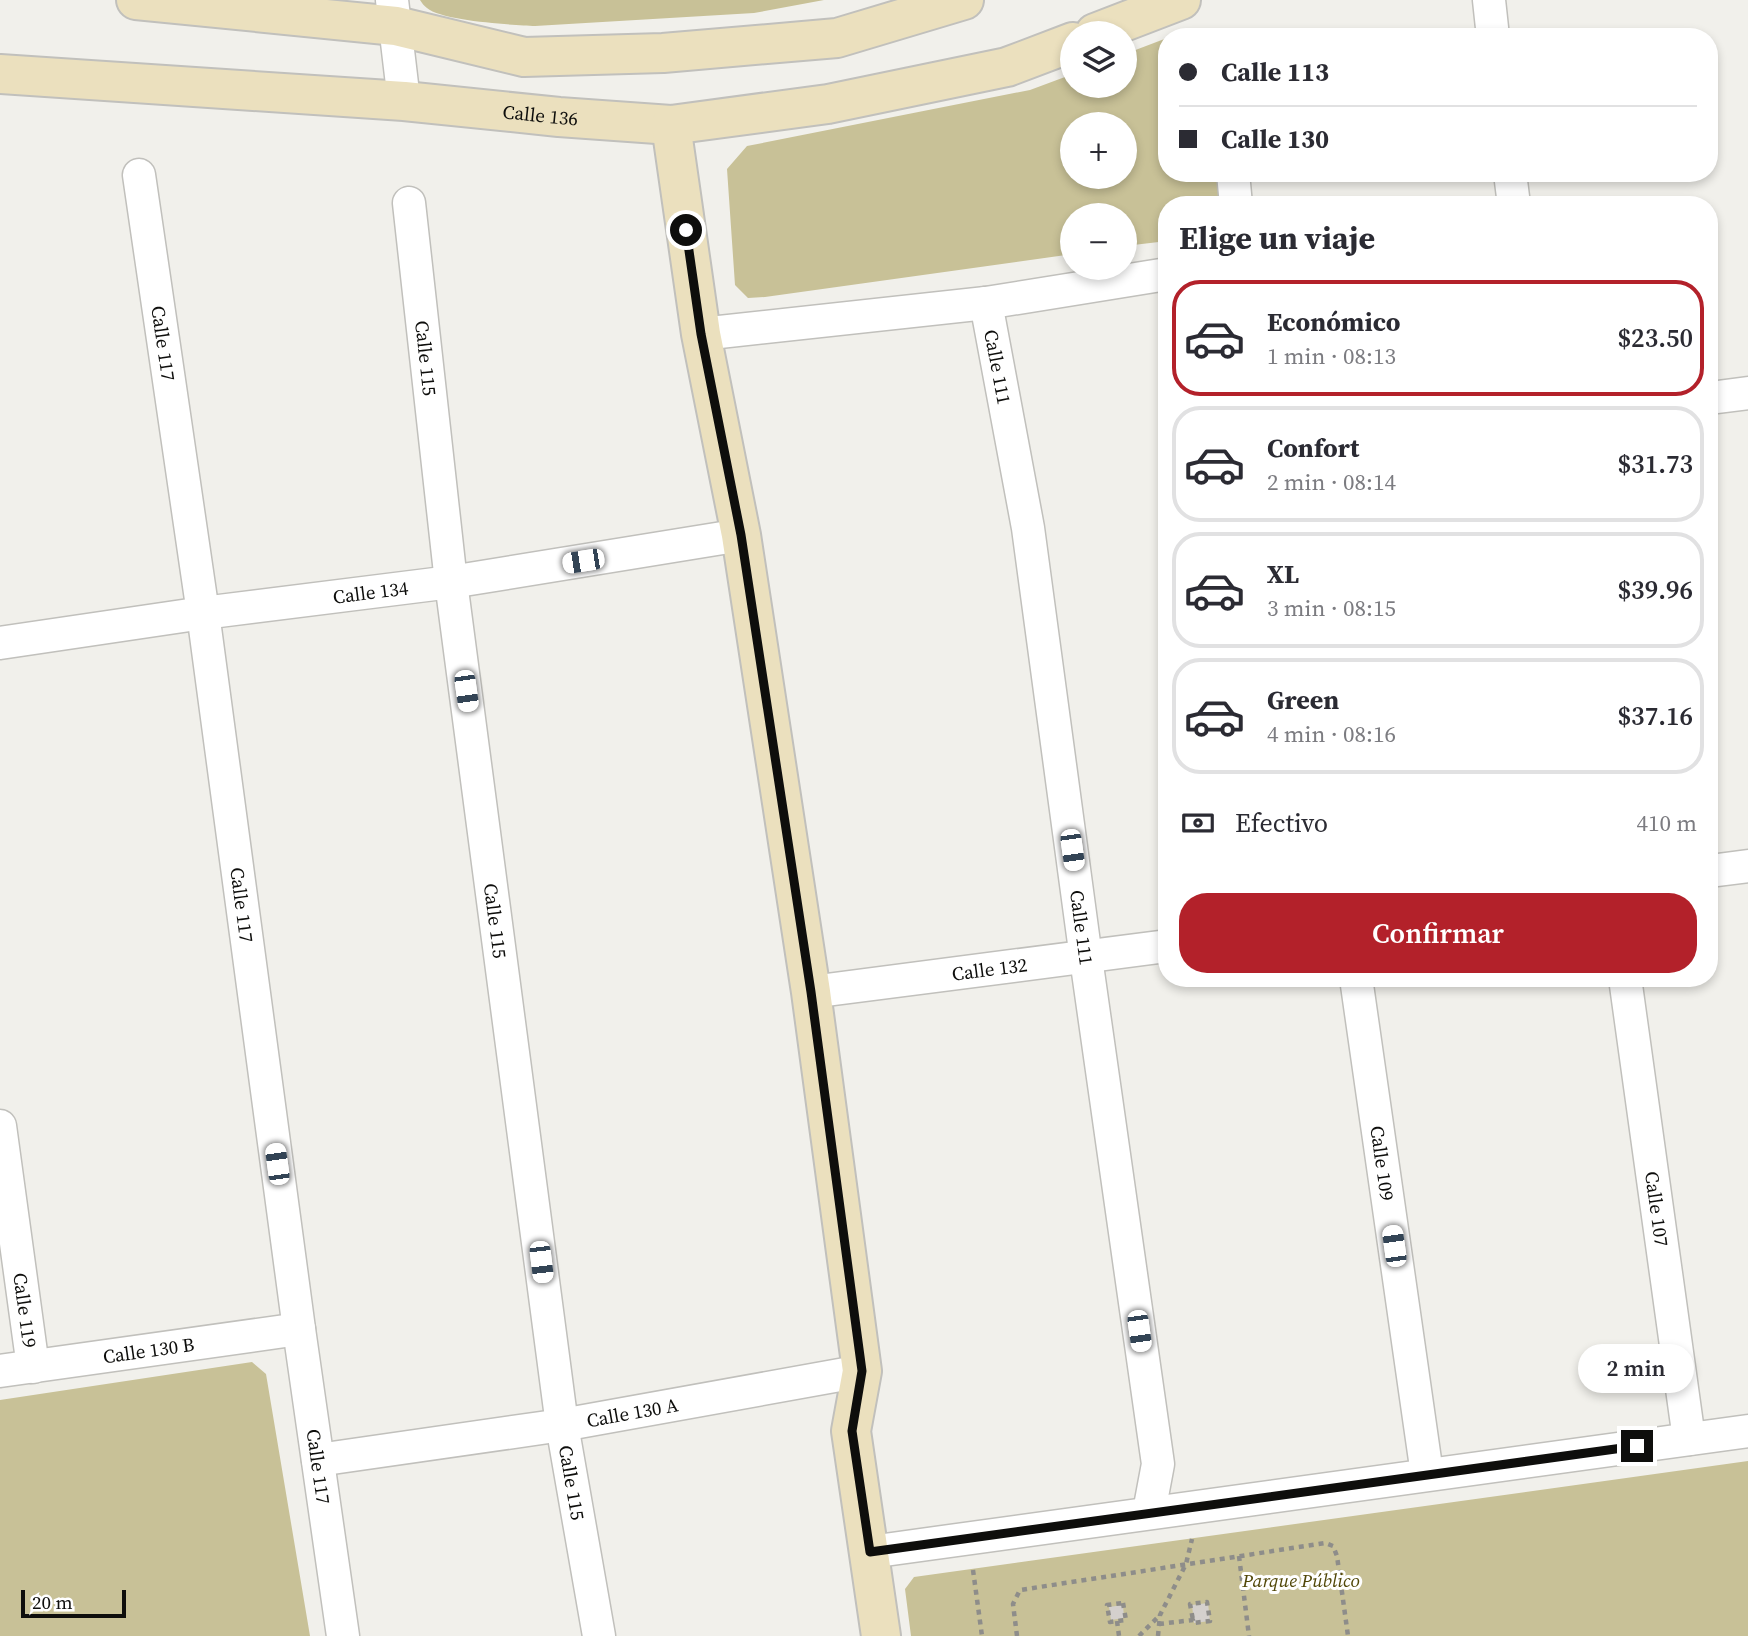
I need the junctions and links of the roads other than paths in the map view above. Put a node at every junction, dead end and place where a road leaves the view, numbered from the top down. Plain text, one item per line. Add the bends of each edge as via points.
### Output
1 (136, 0) edge
2 (964, 0) edge
3 (1181, 0) edge
4 (1489, 0) edge
5 (394, 13) edge
6 (1126, 21) edge
7 (1492, 28) edge
8 (1060, 47) edge
9 (0, 74) edge
10 (404, 101) junction
11 (671, 125) junction
12 (139, 175) dead end
13 (409, 203) dead end
14 (1158, 275) edge
15 (986, 303) junction
16 (701, 334) junction
17 (1748, 393) edge
18 (1718, 397) edge
19 (741, 535) junction
20 (451, 582) junction
21 (203, 613) junction
22 (0, 643) edge
23 (1748, 866) edge
24 (1718, 870) edge
25 (1158, 947) edge
26 (1086, 958) junction
27 (1357, 987) edge
28 (1626, 987) edge
29 (811, 992) junction
30 (0, 1126) edge
31 (299, 1329) junction
32 (33, 1367) junction
33 (0, 1371) edge
34 (862, 1371) junction
35 (562, 1425) junction
36 (1748, 1431) edge
37 (1689, 1439) junction
38 (318, 1460) junction
39 (1427, 1474) junction
40 (1149, 1512) junction
41 (870, 1552) junction
42 (343, 1636) edge
43 (599, 1636) edge
44 (881, 1636) edge

1 - 5 main road
2 - 5 main road via 837,38 663,53 524,57
3 - 6 main road
4 - 7 street
5 - 10 street
8 - 11 main road, Calle 136 via 1007,67 828,104
9 - 10 main road, Calle 136
10 - 11 main road, Calle 136
11 - 16 main road
12 - 21 street, Calle 117
13 - 20 street, Calle 115
14 - 15 street
15 - 16 street
15 - 26 street, Calle 111 via 1028,528
16 - 19 main road
17 - 18 street
19 - 20 street, Calle 134
19 - 29 main road
20 - 21 street, Calle 134
20 - 35 street, Calle 115
21 - 22 street, Calle 134
21 - 31 street, Calle 117
23 - 24 street
25 - 26 street, Calle 132
26 - 29 street, Calle 132
26 - 40 street, Calle 111 via 1158,1464
27 - 39 street, Calle 109
28 - 37 street, Calle 107
29 - 34 main road
30 - 32 street, Calle 119
31 - 32 street, Calle 130 B
31 - 38 street, Calle 117
32 - 33 street, Calle 130 B
34 - 35 street, Calle 130 A
34 - 41 main road via 852,1431
35 - 38 street, Calle 130 A
35 - 43 street, Calle 115
36 - 37 street
37 - 39 street
38 - 42 street, Calle 117
39 - 40 street
40 - 41 street
41 - 44 main road

